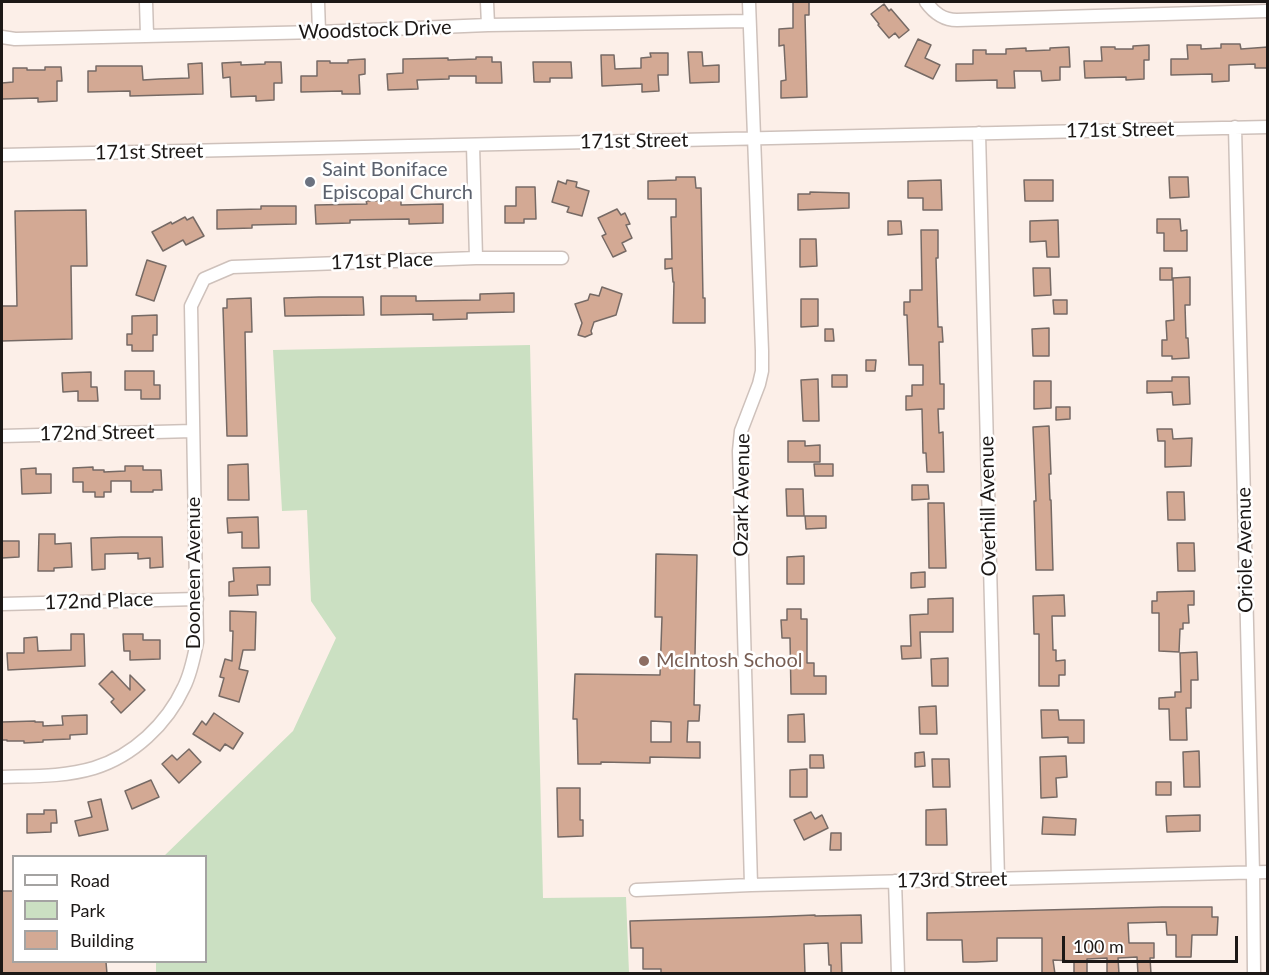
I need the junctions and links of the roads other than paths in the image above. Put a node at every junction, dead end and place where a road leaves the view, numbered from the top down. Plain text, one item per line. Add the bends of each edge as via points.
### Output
1 (146, 2) edge
2 (318, 2) edge
3 (487, 2) edge
4 (749, 2) edge
5 (926, 2) edge
6 (1268, 11) edge
7 (749, 21) junction
8 (488, 26) junction
9 (319, 32) junction
10 (147, 35) junction
11 (2, 37) edge
12 (1235, 127) junction
13 (1268, 127) edge
14 (979, 133) junction
15 (755, 138) junction
16 (473, 145) junction
17 (2, 155) edge
18 (476, 258) junction
19 (562, 258) dead end
20 (204, 279) joint
21 (194, 431) junction
22 (2, 436) edge
23 (197, 598) junction
24 (2, 604) edge
25 (2, 777) edge
26 (1268, 872) edge
27 (1253, 873) junction
28 (998, 879) junction
29 (895, 881) junction
30 (751, 885) junction
31 (636, 890) dead end
32 (898, 974) edge
33 (1254, 974) edge

1 - 10 street
2 - 9 street
3 - 8 street
4 - 7 street, Ozark Avenue
5 - 6 street via 949,20
7 - 8 street, Woodstock Drive
7 - 15 street, Ozark Avenue
8 - 9 street, Woodstock Drive
9 - 10 street, Woodstock Drive
10 - 11 street, Woodstock Drive
12 - 13 street, 171st Street
12 - 14 street, 171st Street
12 - 27 street, Oriole Avenue
14 - 15 street, 171st Street
14 - 28 street, Overhill Avenue
15 - 16 street, 171st Street
15 - 30 street, Ozark Avenue via 762,370 741,430 739,451
16 - 17 street, 171st Street
16 - 18 street
18 - 19 street, 171st Place
18 - 20 street, 171st Place via 232,267
20 - 21 street, Dooneen Avenue via 191,306
21 - 22 street, 172nd Street
21 - 23 street, Dooneen Avenue
23 - 24 street, 172nd Place
23 - 25 street, Dooneen Avenue via 193,661 185,686 157,728 117,759 93,769 52,776
26 - 27 street, 173rd Street
27 - 28 street, 173rd Street
27 - 33 street, Oriole Avenue
28 - 29 street, 173rd Street
29 - 30 street, 173rd Street
29 - 32 street
30 - 31 street, 173rd Street

